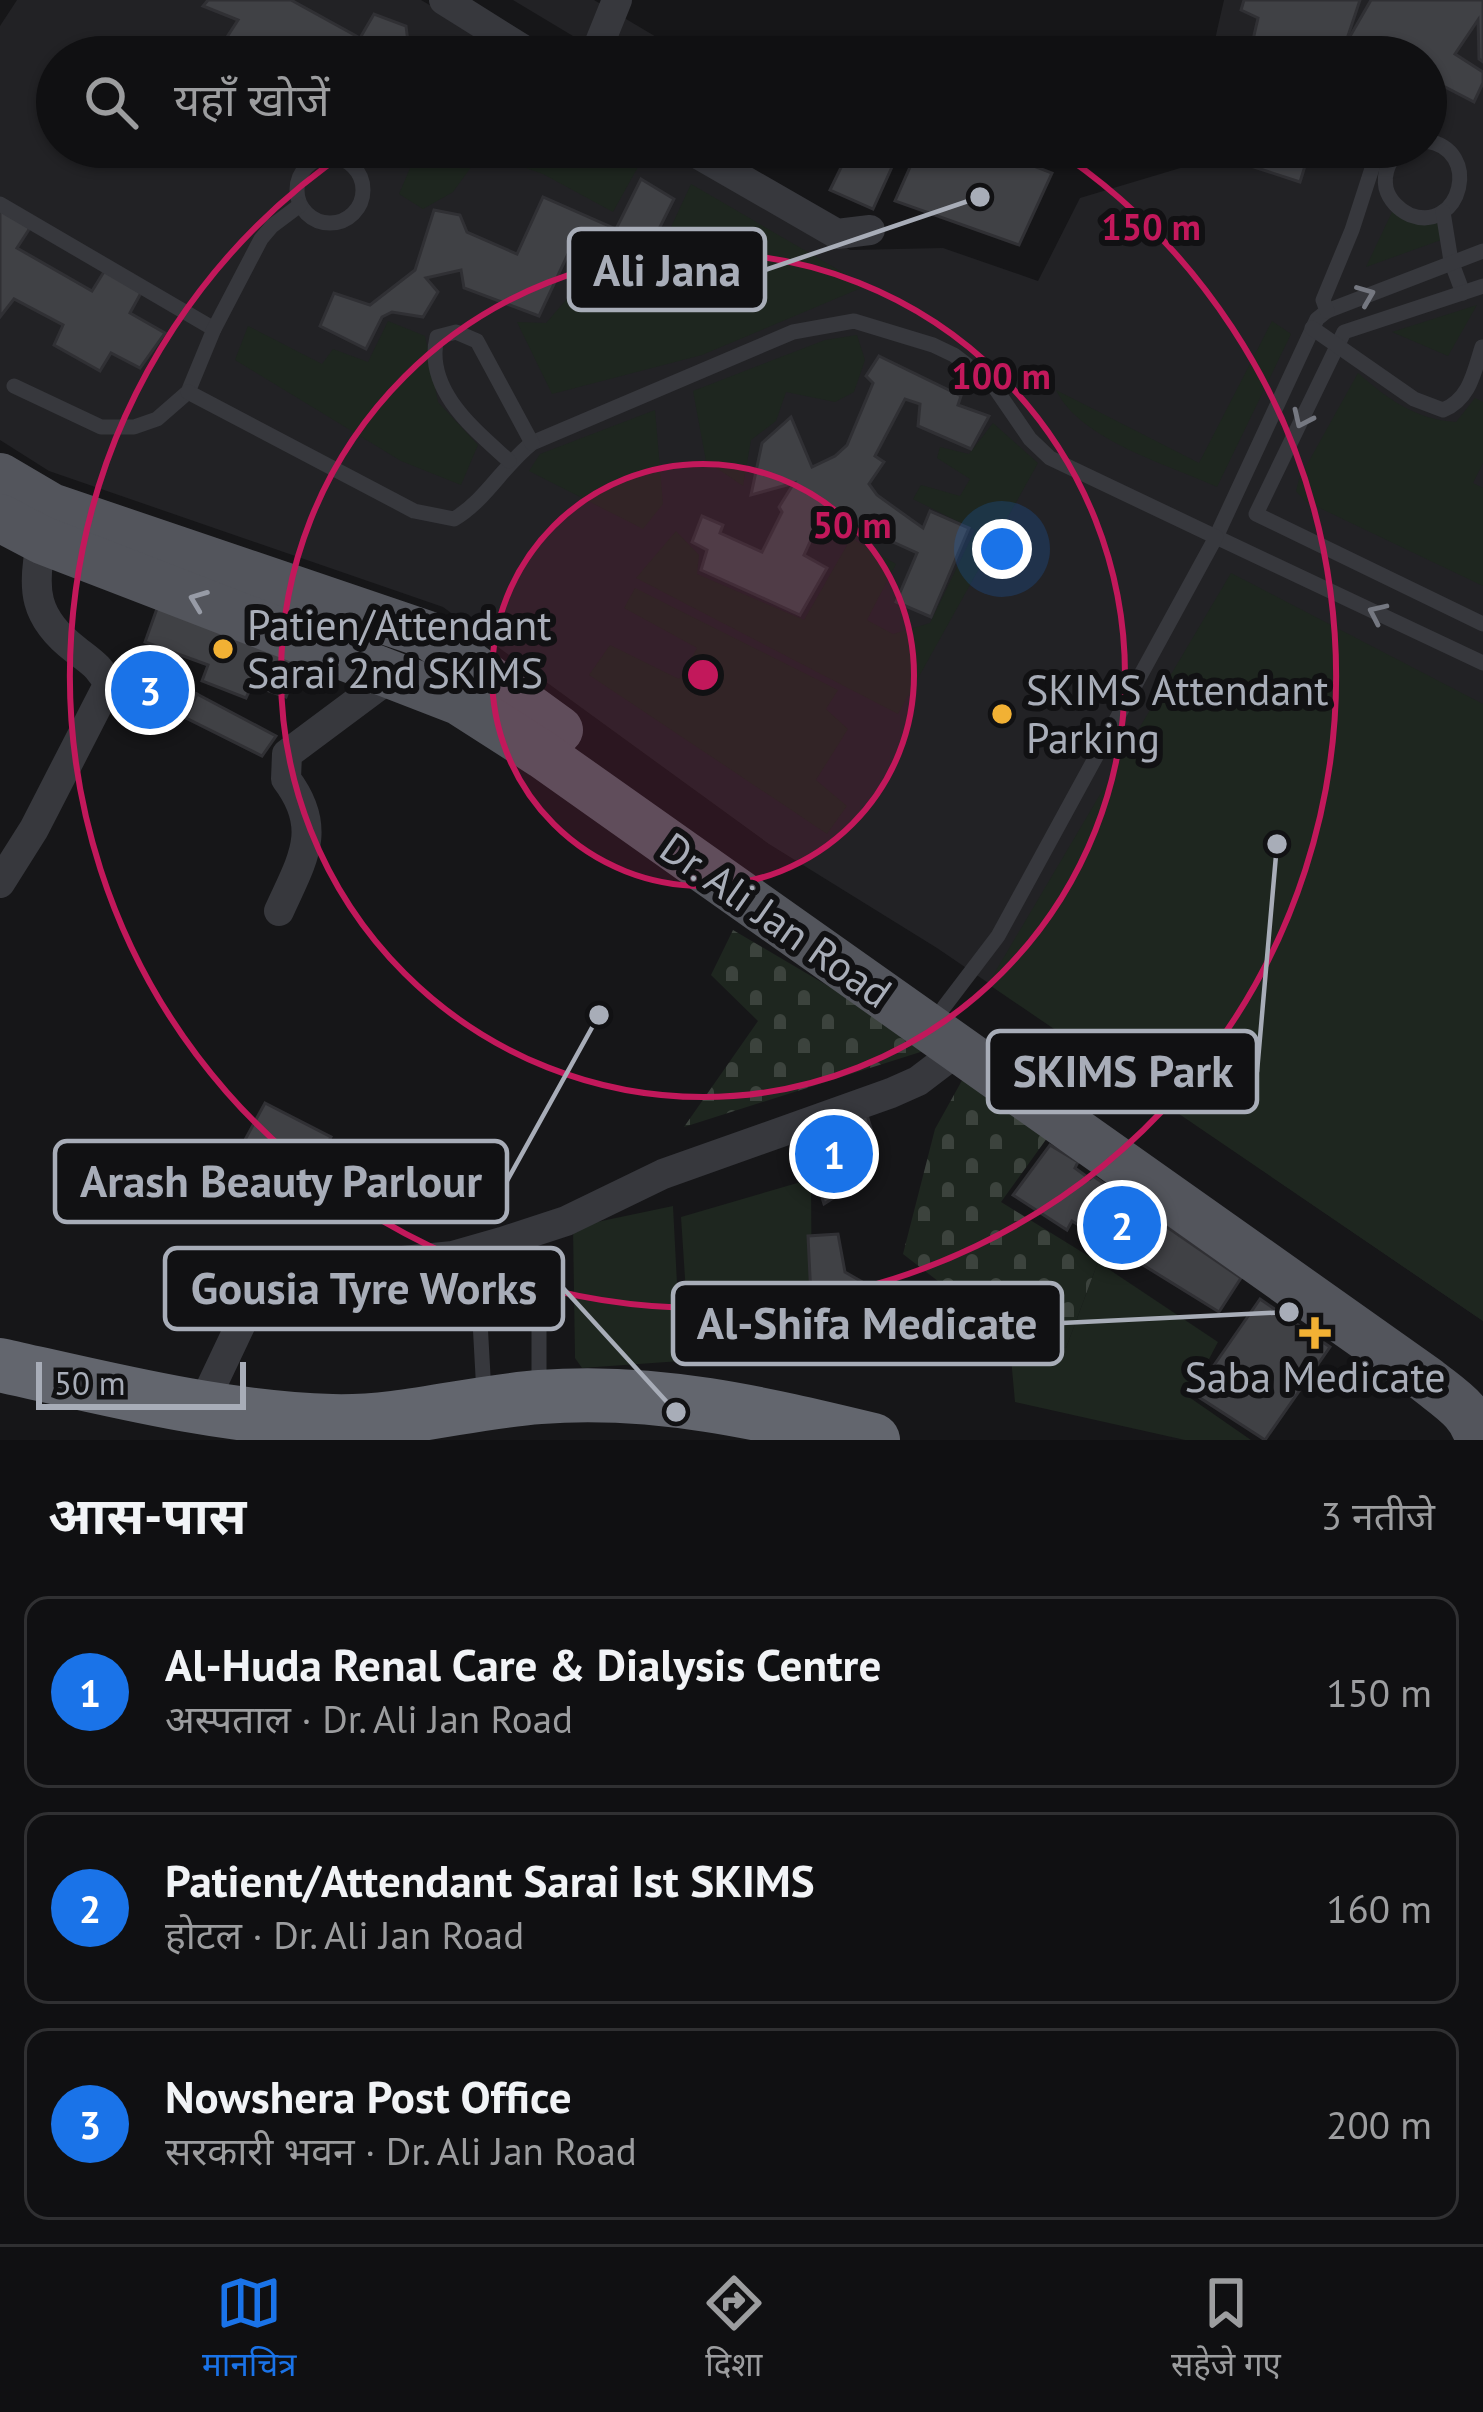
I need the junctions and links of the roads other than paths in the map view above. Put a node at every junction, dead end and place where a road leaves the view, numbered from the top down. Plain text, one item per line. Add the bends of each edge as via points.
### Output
1 (617, 0) edge
2 (453, 3) edge
3 (503, 36) edge
4 (602, 36) edge
5 (1447, 150) edge
6 (306, 168) edge
7 (352, 168) edge
8 (722, 168) edge
9 (1372, 168) edge
10 (1387, 168) edge
11 (0, 204) edge
12 (300, 205) junction
13 (1443, 212) junction
14 (870, 230) dead end
15 (1483, 251) edge
16 (1451, 261) junction
17 (1483, 286) edge
18 (1463, 293) junction
19 (1327, 310) junction
20 (1312, 328) junction
21 (214, 329) junction
22 (1336, 345) junction
23 (1482, 346) edge
24 (14, 386) dead end
25 (188, 392) junction
26 (532, 443) junction
27 (509, 461) junction
28 (0, 477) edge
29 (21, 529) edge
30 (1216, 537) junction
31 (1483, 624) edge
32 (1483, 663) edge
33 (393, 675) junction
34 (466, 684) junction
35 (0, 883) edge
36 (279, 911) dead end
37 (952, 1028) junction
38 (540, 1316) junction
39 (481, 1322) junction
40 (0, 1365) edge
41 (1483, 1386) edge
42 (539, 1397) junction
43 (485, 1403) junction
44 (202, 1406) junction
45 (873, 1440) edge
46 (1479, 1440) edge

1 - 4 street
2 - 3 street
5 - 13 lane via 1460,167 1460,193
6 - 12 lane
7 - 12 lane via 362,198 346,219 320,222
8 - 14 street via 837,235
9 - 19 lane via 1323,300
10 - 13 lane via 1389,196 1407,214
11 - 21 lane
12 - 21 lane via 261,239
13 - 16 lane
15 - 16 lane
16 - 18 lane
19 -> 16 lane
17 - 18 lane
18 - 22 lane via 1351,328
19 - 20 lane
20 - 22 lane
20 - 30 lane
21 - 25 lane
22 - 23 lane via 1443,410 1468,388
22 -> 31 lane via 1256,514
24 - 25 lane via 101,427 157,419
25 - 27 lane via 436,518 470,510
26 - 27 lane
26 - 27 lane via 477,341 456,332 437,337 436,363 454,405
26 - 30 lane via 793,332 854,322 954,355 993,385 1050,458
28 - 34 main road, Dr. Ali Jan Road via 51,506 428,635
33 -> 29 main road, Dr. Ali Jan Road
29 - 35 street via 36,599 108,685
32 -> 30 lane
30 - 37 lane
33 - 34 main road, Dr. Ali Jan Road
33 - 36 street via 287,754 286,779 309,830
34 - 37 main road, Dr. Ali Jan Road via 543,755
37 - 41 main road, Dr. Ali Jan Road
37 - 44 street via 918,1081 663,1174 566,1221 453,1256 269,1279
37 - 46 main road, Dr. Ali Jan Road via 1427,1380 1466,1411
38 - 39 lane
38 - 39 lane via 536,1272 486,1272 478,1279
38 - 42 lane
39 - 43 lane
40 - 44 highway
42 - 43 highway
42 - 45 highway via 674,1397
43 - 44 highway via 334,1421

